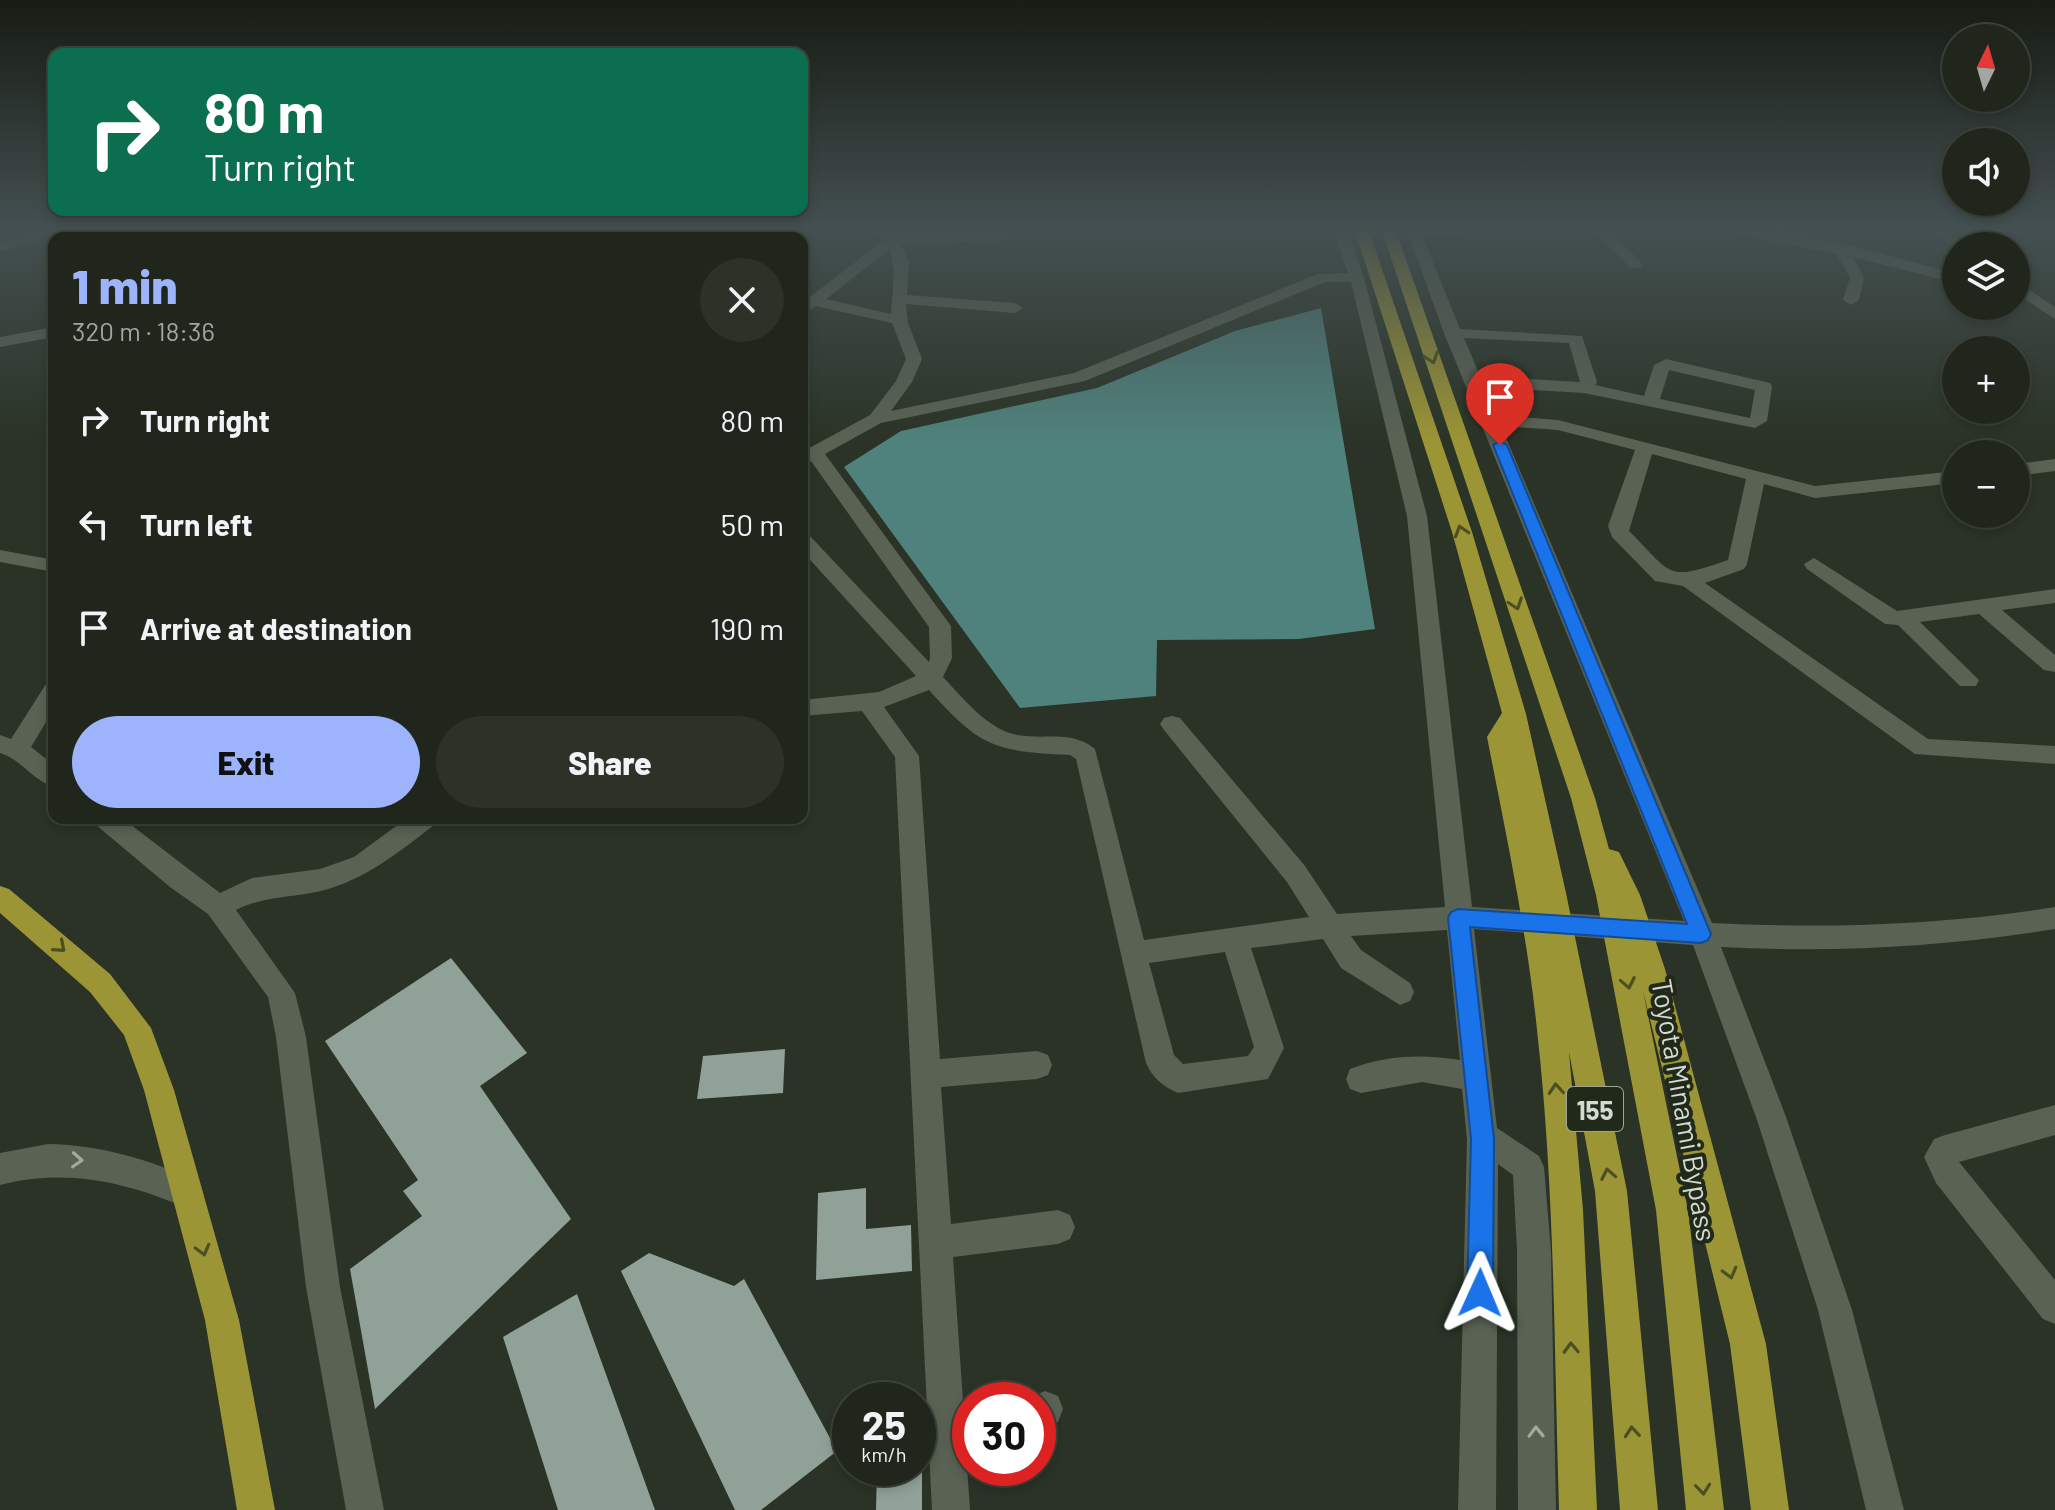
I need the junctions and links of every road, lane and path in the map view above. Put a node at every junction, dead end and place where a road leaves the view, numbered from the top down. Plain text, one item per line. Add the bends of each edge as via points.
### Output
1 (901, 301) edge
2 (932, 301) edge
3 (1263, 301) edge
4 (1363, 301) edge
5 (1385, 301) edge
6 (1413, 301) edge
7 (1440, 301) edge
8 (2038, 301) edge
9 (808, 303) edge
10 (1015, 308) dead end
11 (2055, 314) edge
12 (899, 320) junction
13 (48, 333) edge
14 (1452, 333) junction
15 (0, 342) edge
16 (1472, 381) junction
17 (1584, 388) junction
18 (1651, 402) junction
19 (876, 419) junction
20 (1489, 420) junction
21 (1645, 447) junction
22 (811, 448) edge
23 (2055, 465) edge
24 (2030, 468) edge
25 (1756, 476) junction
26 (1942, 479) edge
27 (808, 545) edge
28 (0, 556) edge
29 (1814, 564) dead end
30 (48, 565) edge
31 (1689, 581) junction
32 (2055, 596) edge
33 (1983, 606) junction
34 (1902, 617) junction
35 (2052, 665) dead end
36 (931, 678) junction
37 (1968, 680) dead end
38 (48, 697) edge
39 (868, 702) junction
40 (808, 707) edge
41 (1514, 714) junction
42 (1172, 724) dead end
43 (8, 746) edge
44 (2055, 755) edge
45 (48, 774) edge
46 (1583, 798) junction
47 (112, 824) edge
48 (417, 824) edge
49 (0, 897) edge
50 (218, 906) junction
51 (1458, 918) junction
52 (2055, 918) edge
53 (1332, 927) junction
54 (1701, 934) junction
55 (1235, 940) junction
56 (1133, 953) junction
57 (1400, 992) dead end
58 (1037, 1065) dead end
59 (926, 1074) junction
60 (1476, 1077) junction
61 (1361, 1079) dead end
62 (2055, 1120) edge
63 (1483, 1139) junction
64 (0, 1169) edge
65 (187, 1192) junction
66 (1058, 1227) dead end
67 (936, 1243) junction
68 (2055, 1307) edge
69 (953, 1382) edge
70 (953, 1486) edge
71 (256, 1510) edge
72 (365, 1510) edge
73 (951, 1510) edge
74 (1477, 1510) edge
75 (1537, 1510) edge
76 (1578, 1510) edge
77 (1639, 1510) edge
78 (1705, 1510) edge
79 (1770, 1510) edge
80 (1885, 1510) edge

1 - 12 street
2 - 10 street
3 - 19 street via 1079,377
4 - 51 street via 1417,516
41 -> 5 highway, 155 via 1462,532
6 -> 46 highway, Toyota Minami Bypass / 155
7 - 14 street
8 - 11 street
9 - 12 street
12 - 19 street via 913,365
13 - 15 street
14 - 16 street
14 - 17 street via 1576,339 1589,382
16 - 17 street
16 - 20 street
17 - 18 street
18 - 18 street via 1755,423 1764,387 1666,364
19 - 22 street
20 - 21 street via 1558,425
20 - 54 street
21 - 25 street
21 - 31 street via 1619,533 1662,576
22 - 36 street via 940,626 940,665
23 - 24 street
25 - 26 street via 1829,493
25 - 31 street via 1737,564
27 - 36 street
28 - 30 street
29 - 34 street via 1893,619
31 - 44 street via 1923,748
32 - 33 street
33 - 34 street
33 - 35 street
34 - 37 street
36 - 39 street via 916,689
36 - 56 street via 979,727 1011,743 1076,746 1087,755
38 - 43 street
39 - 40 street
39 - 59 street via 907,756
76 -> 41 highway, 155 via 1552,1031 1499,737
77 -> 41 highway, 155 via 1611,1191
42 - 53 street via 1296,874
43 - 45 street
46 -> 78 highway, Toyota Minami Bypass / 155 via 1627,977 1672,1210
46 -> 79 highway, 155 via 1627,895 1655,984 1748,1344
47 - 50 street
48 - 50 street via 363,864 321,880 252,889
49 -> 65 highway via 100,983 136,1028
50 - 72 street via 281,993 323,1287
51 - 53 street
51 - 54 street
51 - 60 street
52 - 54 street via 1892,938
53 - 55 street
53 - 57 street via 1351,959
54 - 80 street via 1786,1160 1836,1314
55 - 56 street
55 - 56 street via 1269,1048 1257,1069 1178,1079 1161,1063
58 - 59 street
59 - 67 street
60 - 61 street via 1422,1068
60 - 63 street
62 - 68 street via 1945,1150 1940,1157
63 - 74 street
75 -> 63 street via 1528,1167
64 -> 65 street via 52,1158 92,1161 144,1173
65 -> 71 highway via 222,1320
66 - 67 street
67 - 69 street
70 - 73 street

